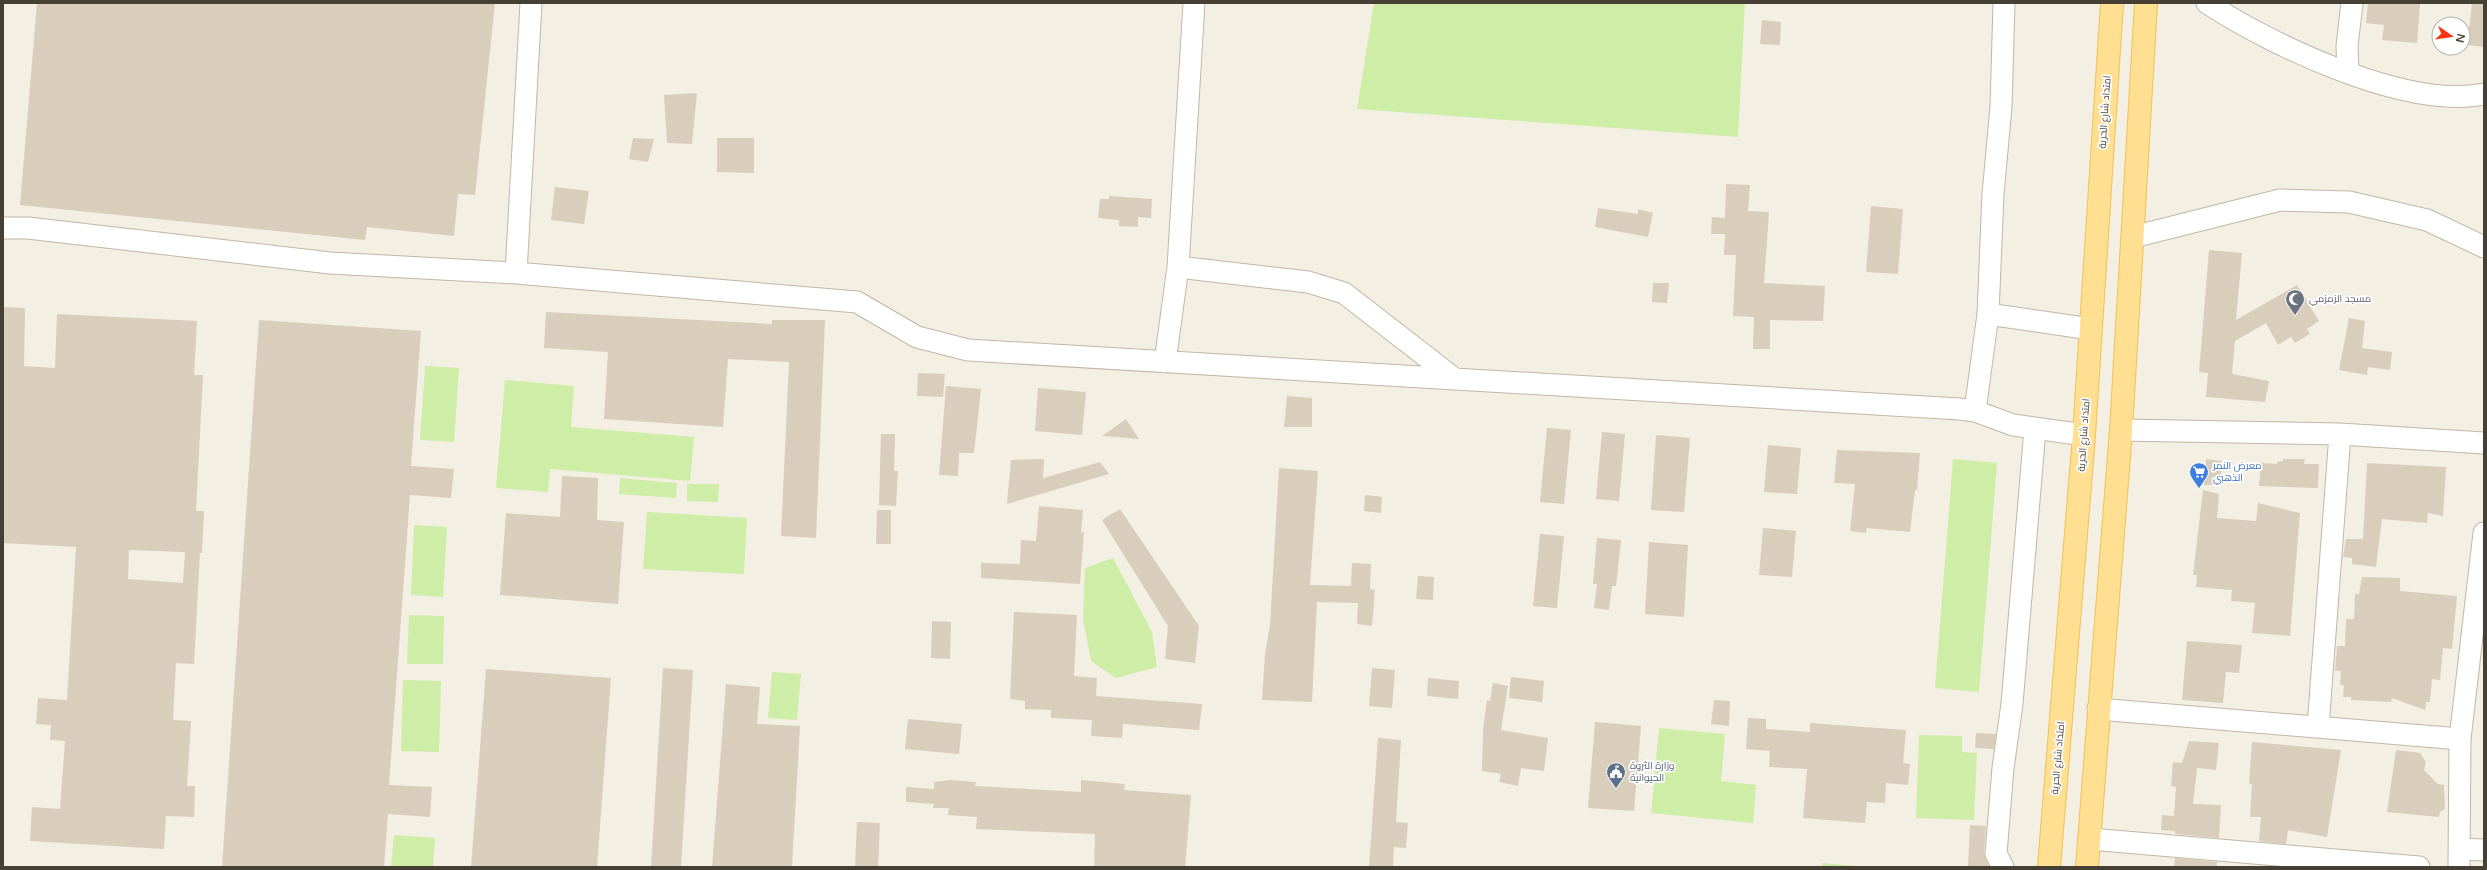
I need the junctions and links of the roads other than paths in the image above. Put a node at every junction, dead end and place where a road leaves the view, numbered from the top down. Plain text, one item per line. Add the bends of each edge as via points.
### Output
1 (531, 3) edge
2 (1194, 3) edge
3 (2004, 3) edge
4 (2112, 3) edge
5 (2146, 3) edge
6 (2207, 3) edge
7 (2352, 3) edge
8 (2348, 72) junction
9 (2484, 94) edge
10 (3, 228) edge
11 (2133, 237) junction
12 (2484, 247) edge
13 (1178, 267) junction
14 (516, 273) junction
15 (1988, 314) junction
16 (2091, 329) junction
17 (1165, 362) junction
18 (1455, 379) junction
19 (1975, 411) junction
20 (2035, 429) junction
21 (2121, 430) junction
22 (2340, 434) junction
23 (2084, 435) junction
24 (2484, 443) edge
25 (2484, 533) edge
26 (2098, 709) junction
27 (2318, 727) junction
28 (2460, 739) junction
29 (2090, 839) junction
30 (2484, 850) edge
31 (2459, 858) edge
32 (2003, 867) edge
33 (2049, 867) edge
34 (2087, 867) edge
35 (2419, 867) edge

1 - 14 street
2 - 13 street
3 - 15 street via 2001,107 1993,194
4 - 16 main road, امتداد شارع الحرية
5 - 11 main road
6 - 8 street via 2236,22 2301,55
7 - 8 street via 2347,46
8 - 9 street via 2419,94 2472,97
10 - 14 street via 28,228 330,263
11 - 12 street via 2280,200 2349,202 2427,220
11 - 21 main road
13 - 17 street
13 - 18 street via 1308,282 1344,293
14 - 17 street via 857,302 917,337 968,350
15 - 16 street
15 - 19 street
16 - 23 main road, امتداد شارع الحرية
17 - 18 street
18 - 19 street
19 - 20 street via 2013,425
20 - 23 street
20 - 32 street via 2012,704 2003,768 1996,854
21 - 22 street
21 - 26 main road
22 - 24 street
22 - 27 street
23 - 33 main road, امتداد شارع الحرية
25 - 28 street
26 - 27 street
26 - 29 main road
27 - 28 street
28 - 31 street
29 - 34 main road
29 - 35 street
30 - 31 street

